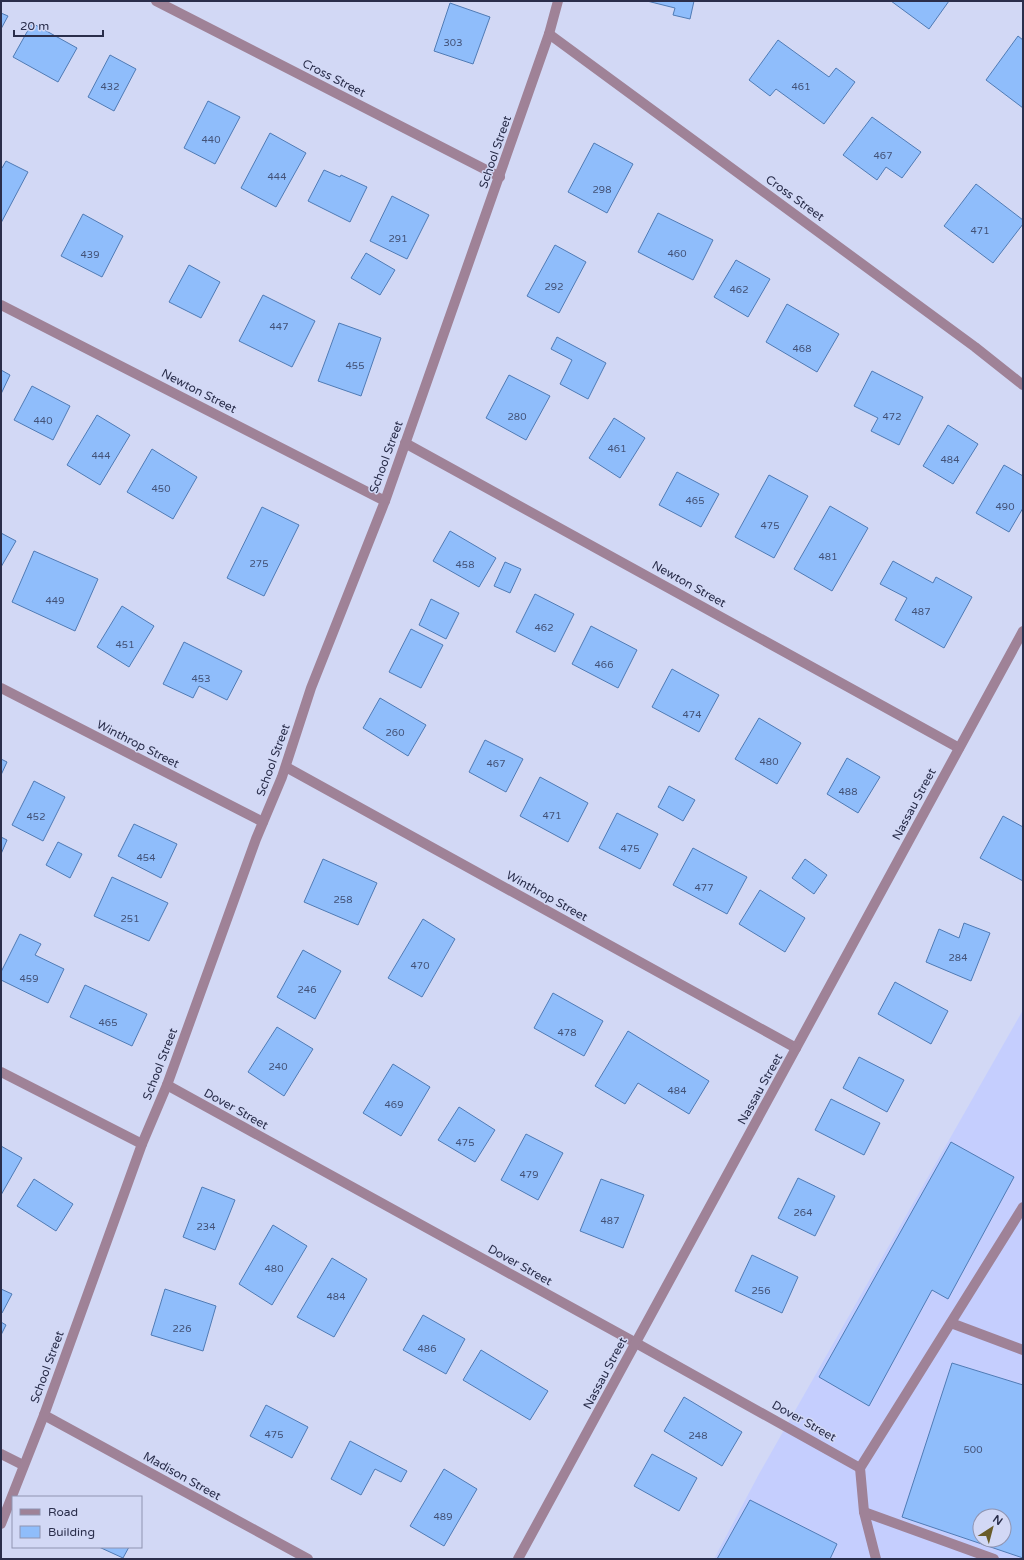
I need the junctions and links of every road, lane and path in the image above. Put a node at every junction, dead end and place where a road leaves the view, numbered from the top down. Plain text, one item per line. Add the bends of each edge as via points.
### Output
1 (156, 1) edge
2 (558, 1) edge
3 (550, 34) junction
4 (500, 177) junction
5 (1, 305) edge
6 (1023, 384) edge
7 (405, 443) junction
8 (385, 501) junction
9 (1023, 631) edge
10 (1, 688) edge
11 (959, 748) junction
12 (286, 767) junction
13 (263, 822) junction
14 (796, 1048) junction
15 (1, 1072) edge
16 (167, 1085) junction
17 (142, 1144) junction
18 (1023, 1207) edge
19 (951, 1322) junction
20 (636, 1343) junction
21 (1023, 1350) edge
22 (44, 1415) junction
23 (1, 1454) edge
24 (23, 1465) junction
25 (860, 1468) junction
26 (864, 1512) junction
27 (1, 1524) edge
28 (308, 1559) edge
29 (518, 1559) edge
30 (876, 1559) edge
31 (994, 1559) edge

1 - 4 street, Cross Street
2 - 3 street, School Street
3 - 4 street, School Street
3 - 6 street, Cross Street
4 - 7 street, School Street
5 - 8 street, Newton Street
7 - 8 street, School Street
7 - 11 street, Newton Street
8 - 12 street, School Street via 311,688
9 - 11 street, Nassau Street
10 - 13 street, Winthrop Street
11 - 14 street, Nassau Street
12 - 13 street, School Street
12 - 14 street, Winthrop Street
13 - 16 street, School Street
14 - 20 street, Nassau Street
15 - 17 street
16 - 17 street, School Street
16 - 20 street, Dover Street
17 - 22 street, School Street
18 - 19 street
19 - 21 street
19 - 25 street
20 - 25 street, Dover Street
20 - 29 street, Nassau Street
22 - 24 street, School Street
22 - 28 street, Madison Street
23 - 24 street
24 - 27 street, School Street
25 - 26 street
26 - 30 street
26 - 31 street

